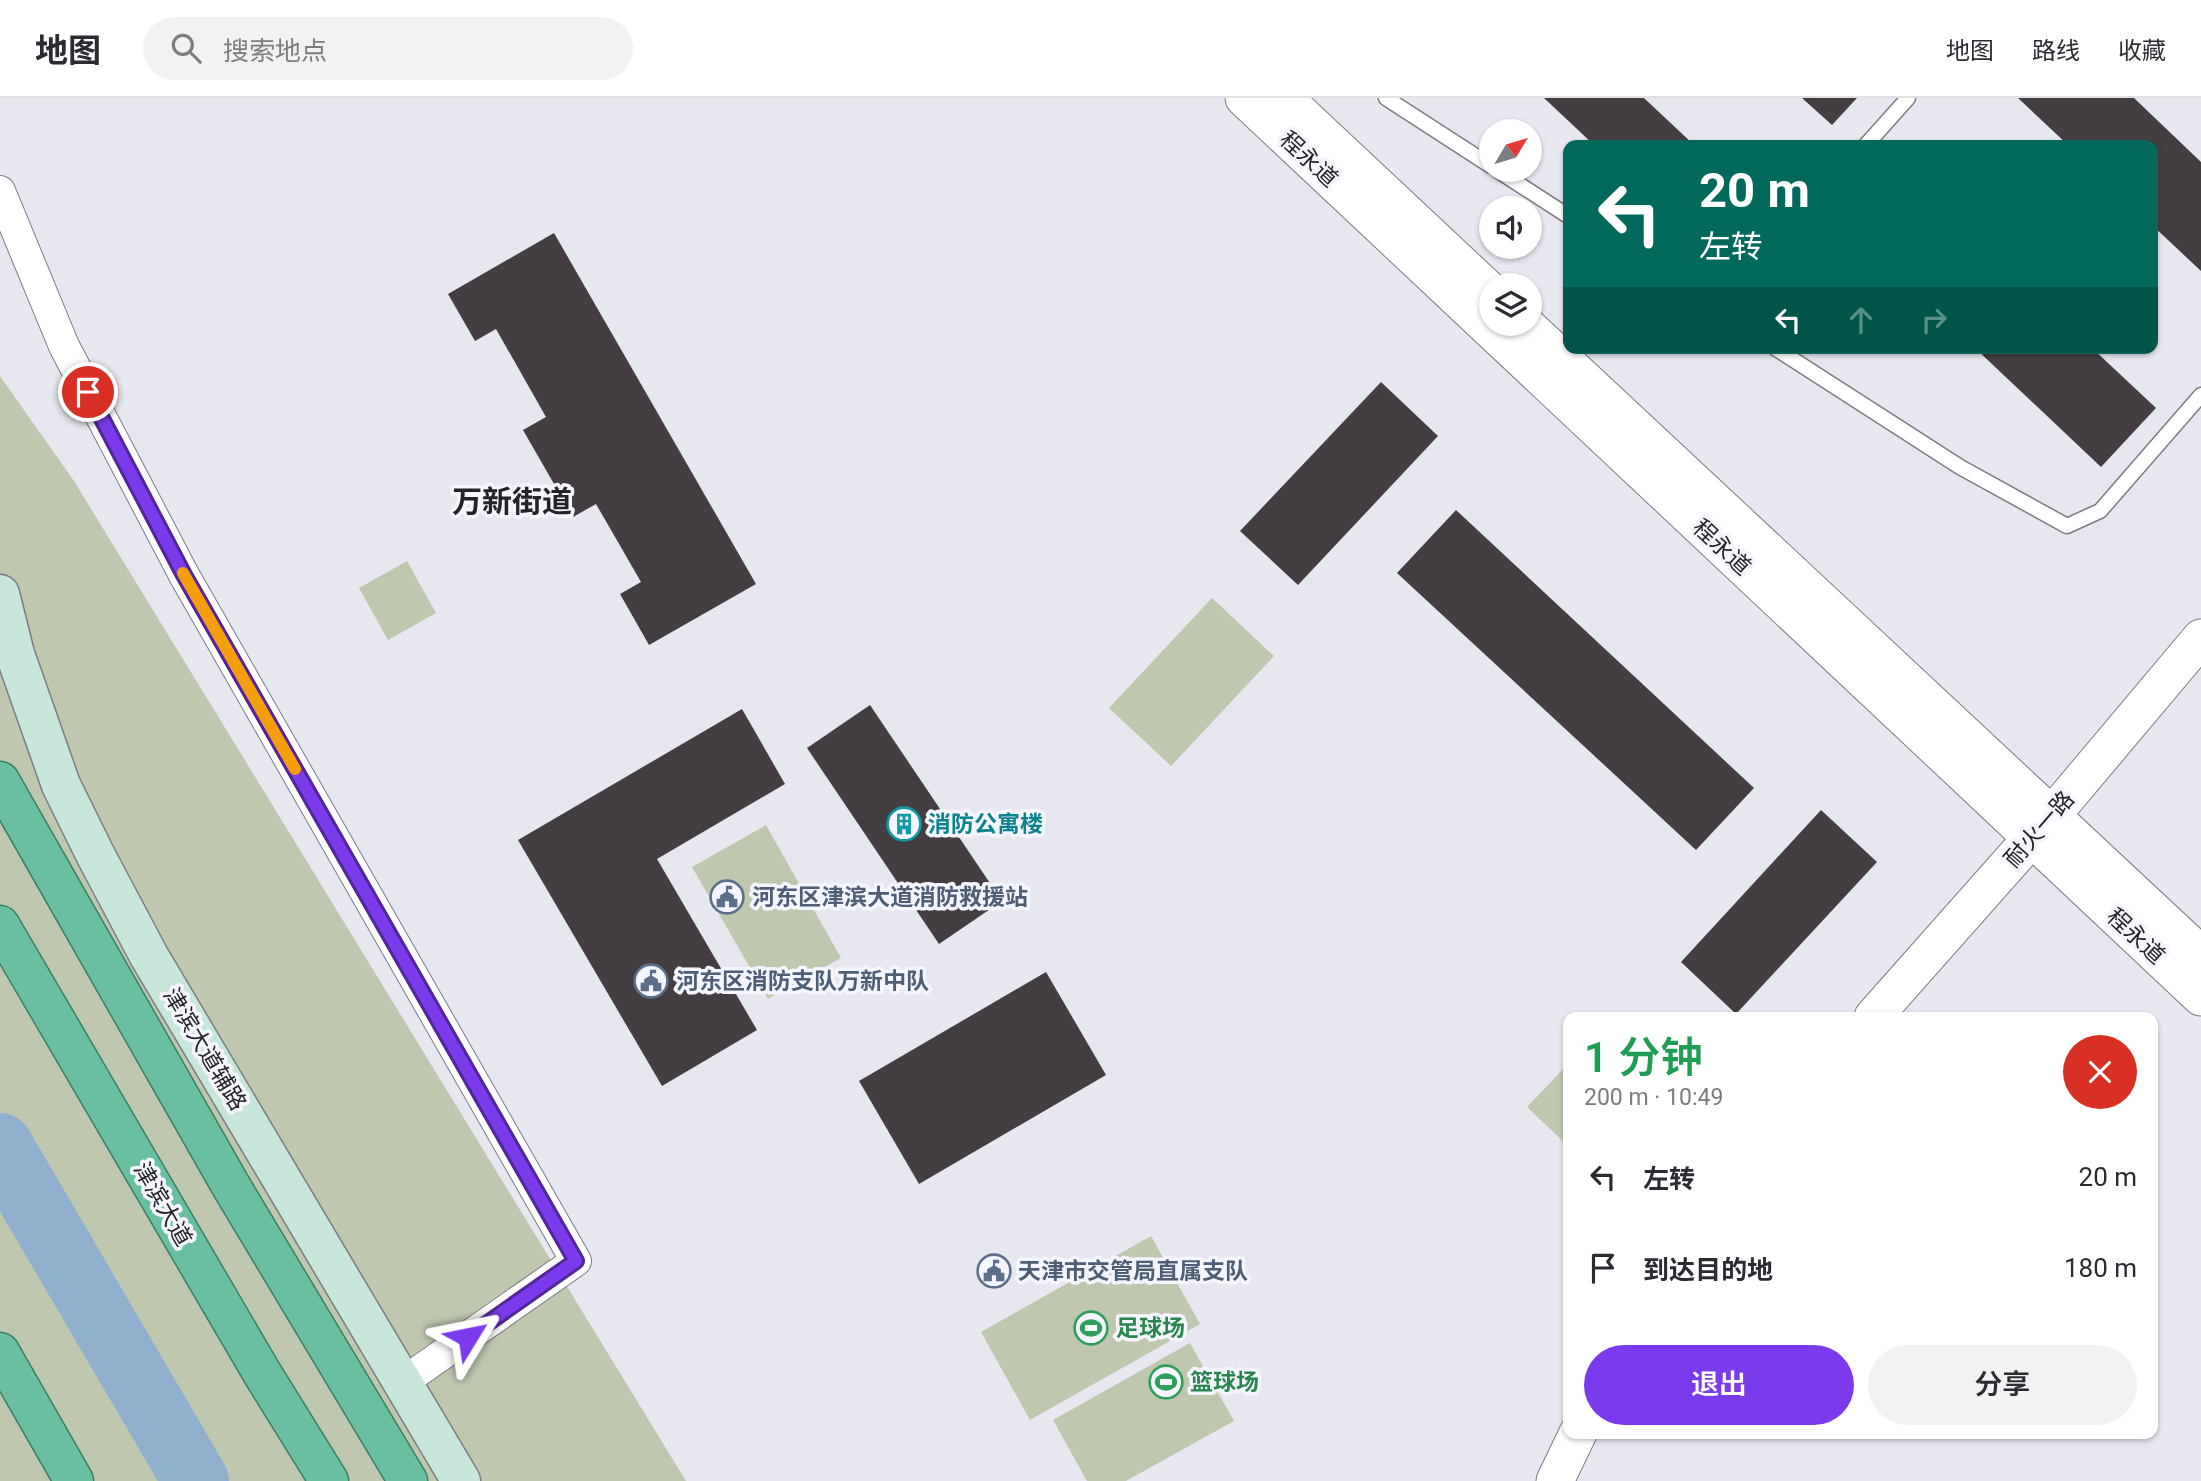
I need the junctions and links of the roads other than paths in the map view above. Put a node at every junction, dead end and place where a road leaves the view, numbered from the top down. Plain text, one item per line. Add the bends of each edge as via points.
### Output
1 (1244, 98) edge
2 (1284, 98) edge
3 (1386, 98) edge
4 (1909, 98) edge
5 (1871, 140) edge
6 (1479, 158) edge
7 (1516, 182) edge
8 (0, 191) edge
9 (1563, 213) edge
10 (1479, 281) edge
11 (1537, 336) edge
12 (1783, 354) edge
13 (2201, 395) edge
14 (0, 594) edge
15 (2201, 638) edge
16 (0, 780) edge
17 (2041, 826) junction
18 (0, 925) edge
19 (2201, 955) edge
20 (2201, 997) edge
21 (1877, 1012) edge
22 (0, 1352) edge
23 (403, 1382) junction
24 (1575, 1439) edge
25 (74, 1481) edge
26 (329, 1481) edge
27 (408, 1481) edge
28 (461, 1481) edge
29 (1555, 1481) edge

1 - 17 street, 程永道
2 - 10 street, 程永道
3 - 6 lane
4 - 5 lane
7 - 9 lane
8 - 23 street via 64,346 184,575 576,1261
11 - 17 street, 程永道
12 - 13 lane via 1960,467 2067,526 2100,511
14 - 23 main road, 津滨大道辅路 via 15,654 61,785 95,855 149,956
15 - 17 street, 耐火一路
16 - 27 highway via 231,1186
17 - 19 street, 程永道
17 - 20 street, 程永道
17 - 21 street, 耐火一路
18 - 26 highway, 津滨大道
22 - 25 highway
23 - 28 main road, 津滨大道辅路
24 - 29 street

